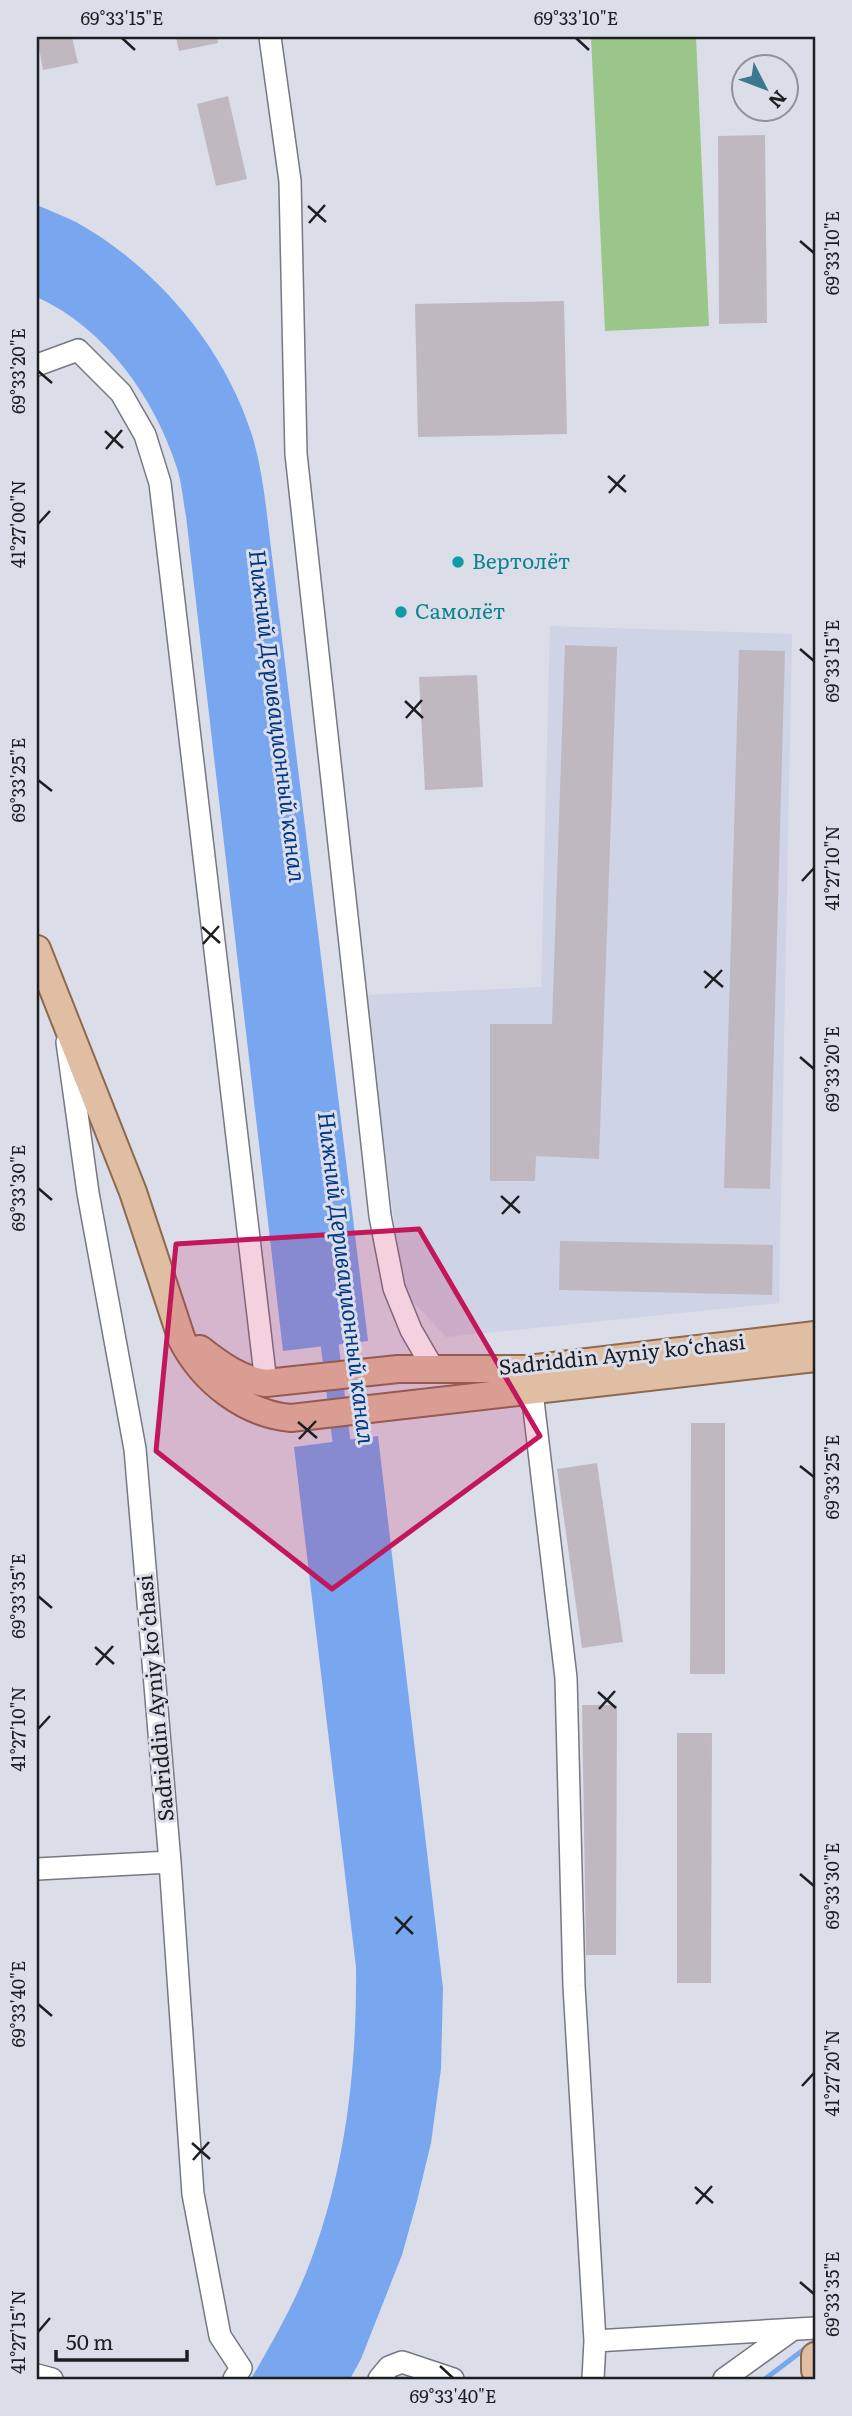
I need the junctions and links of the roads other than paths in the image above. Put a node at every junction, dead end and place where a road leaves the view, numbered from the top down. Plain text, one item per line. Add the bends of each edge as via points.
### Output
1 (270, 37) edge
2 (37, 365) edge
3 (38, 956) edge
4 (63, 1010) junction
5 (169, 1305) junction
6 (815, 1335) edge
7 (815, 1358) edge
8 (433, 1368) junction
9 (276, 1382) junction
10 (532, 1392) junction
11 (170, 1862) junction
12 (37, 1869) edge
13 (815, 2328) edge
14 (792, 2330) junction
15 (595, 2341) junction
16 (815, 2356) edge
17 (815, 2362) edge
18 (815, 2370) edge
19 (234, 2379) edge
20 (379, 2379) edge
21 (453, 2379) edge
22 (593, 2379) edge
23 (724, 2379) edge

1 - 8 street via 290,181 296,454 380,1216 394,1288
2 - 9 street via 78,350 121,393 145,435 159,483
3 - 4 main road, Sadriddin Ayniy ko‘chasi
4 - 5 main road, Sadriddin Ayniy ko‘chasi via 133,1192
4 - 11 street, Sadriddin Ayniy ko‘chasi via 88,1193 135,1449
5 - 9 main road, Sadriddin Ayniy ko‘chasi via 177,1323 204,1352 256,1382
5 - 10 main road, Sadriddin Ayniy ko‘chasi via 187,1350 216,1383 231,1396 272,1416 291,1418
6 - 8 main road, Sadriddin Ayniy ko‘chasi via 528,1369
7 - 10 main road, Sadriddin Ayniy ko‘chasi
8 - 9 main road, Sadriddin Ayniy ko‘chasi
10 - 15 street via 566,1678 574,1986
11 - 12 street
11 - 19 street, Sadriddin Ayniy ko‘chasi via 193,2194 220,2336 241,2368
13 - 14 street
14 - 15 street
14 - 23 street
15 - 22 street
16 - 17 main road
17 - 18 main road
20 - 21 street via 388,2367 401,2362

